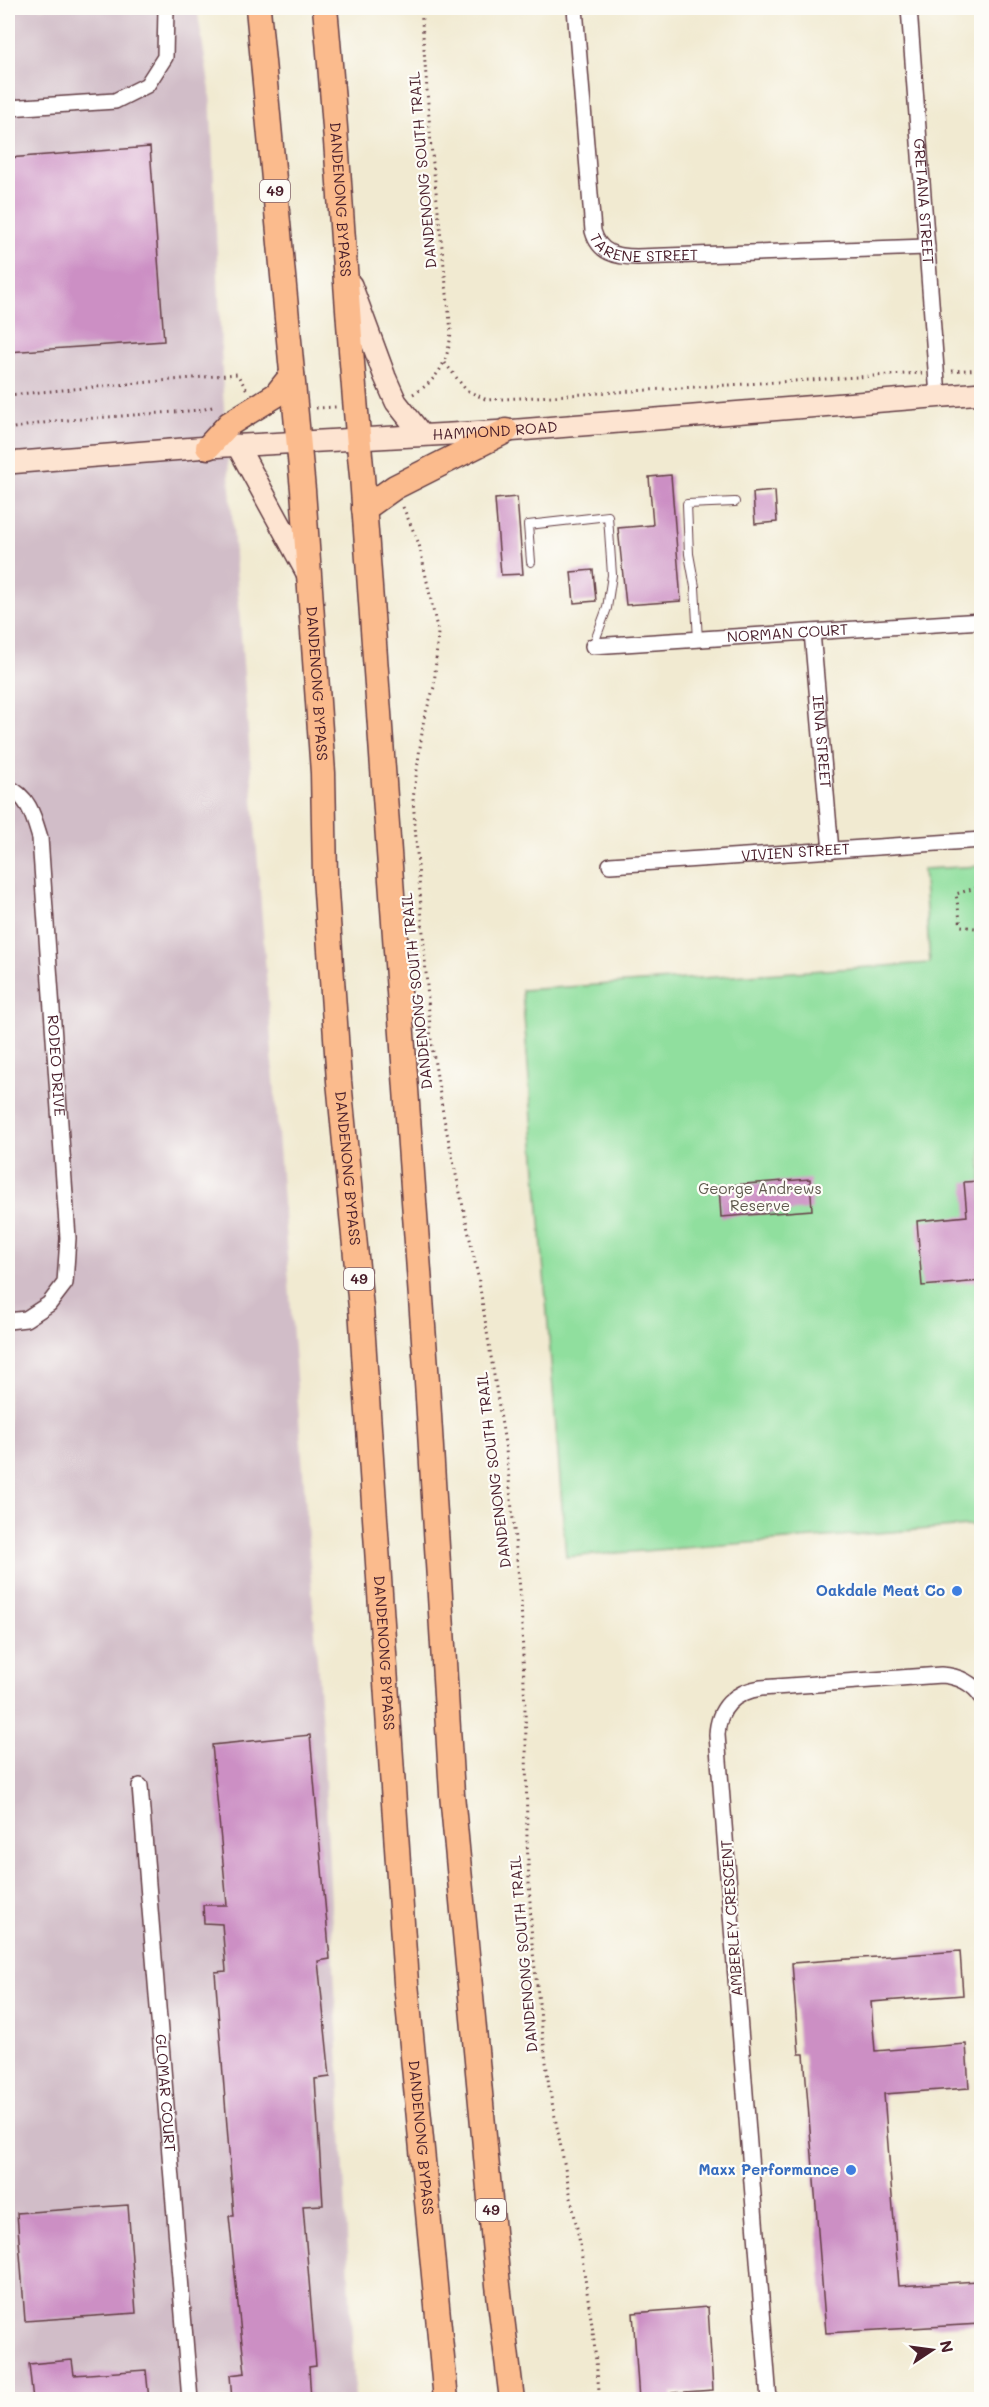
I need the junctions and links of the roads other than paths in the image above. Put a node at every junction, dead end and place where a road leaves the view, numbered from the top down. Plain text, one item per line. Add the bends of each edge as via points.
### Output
1 (166, 8) edge
2 (258, 8) edge
3 (325, 8) edge
4 (575, 8) edge
5 (909, 8) edge
6 (8, 108) edge
7 (927, 247) junction
8 (347, 272) junction
9 (292, 375) junction
10 (981, 393) edge
11 (938, 396) junction
12 (506, 431) junction
13 (422, 435) junction
14 (358, 438) junction
15 (299, 442) junction
16 (237, 446) junction
17 (208, 447) junction
18 (8, 463) edge
19 (735, 502) dead end
20 (364, 509) junction
21 (531, 562) dead end
22 (308, 575) junction
23 (981, 621) edge
24 (812, 632) junction
25 (698, 639) junction
26 (593, 646) joint
27 (8, 788) edge
28 (981, 840) edge
29 (831, 851) junction
30 (610, 865) dead end
31 (8, 1321) edge
32 (981, 1697) edge
33 (140, 1786) dead end
34 (190, 2400) edge
35 (446, 2400) edge
36 (512, 2400) edge
37 (769, 2400) edge

1 - 6 street via 165,57 147,85 115,101
2 - 9 highway, DANDENONG BYPASS / 49
3 - 8 highway, DANDENONG BYPASS / 49
4 - 7 street, TARENE STREET via 593,231 608,253 637,257
5 - 7 street, GRETANA STREET
7 - 11 street, GRETANA STREET
8 - 13 main road via 396,402
8 - 14 highway, DANDENONG BYPASS / 49
9 - 15 highway, DANDENONG BYPASS / 49
9 - 17 highway via 276,395 229,424
10 - 11 main road, HAMMOND ROAD
11 - 12 main road, HAMMOND ROAD
12 - 13 main road, HAMMOND ROAD
12 - 20 highway via 395,487
13 - 14 main road, HAMMOND ROAD
14 - 15 main road, HAMMOND ROAD
14 - 20 highway, DANDENONG BYPASS / 49
15 - 16 main road, HAMMOND ROAD
15 - 22 highway, DANDENONG BYPASS / 49
16 - 17 main road, HAMMOND ROAD
16 - 22 main road
17 - 18 main road, HAMMOND ROAD
19 - 25 lane via 687,504
20 - 36 highway, DANDENONG BYPASS / 49 via 427,1382 454,1829
21 - 26 lane via 528,525 608,516 612,575 607,608
22 - 35 highway, DANDENONG BYPASS / 49 via 339,1081 362,1320 406,1983
23 - 24 street, NORMAN COURT
24 - 25 street, NORMAN COURT
24 - 29 street, IENA STREET
25 - 26 street, NORMAN COURT
27 - 31 street, RODEO DRIVE via 30,807 40,838 68,1238 65,1283 49,1304 26,1319
28 - 29 street, VIVIEN STREET
29 - 30 street, VIVIEN STREET
32 - 37 street, AMBERLEY CRESCENT via 967,1682 950,1675 783,1686 746,1691 730,1701 720,1716 717,1735
33 - 34 street, GLOMAR COURT

